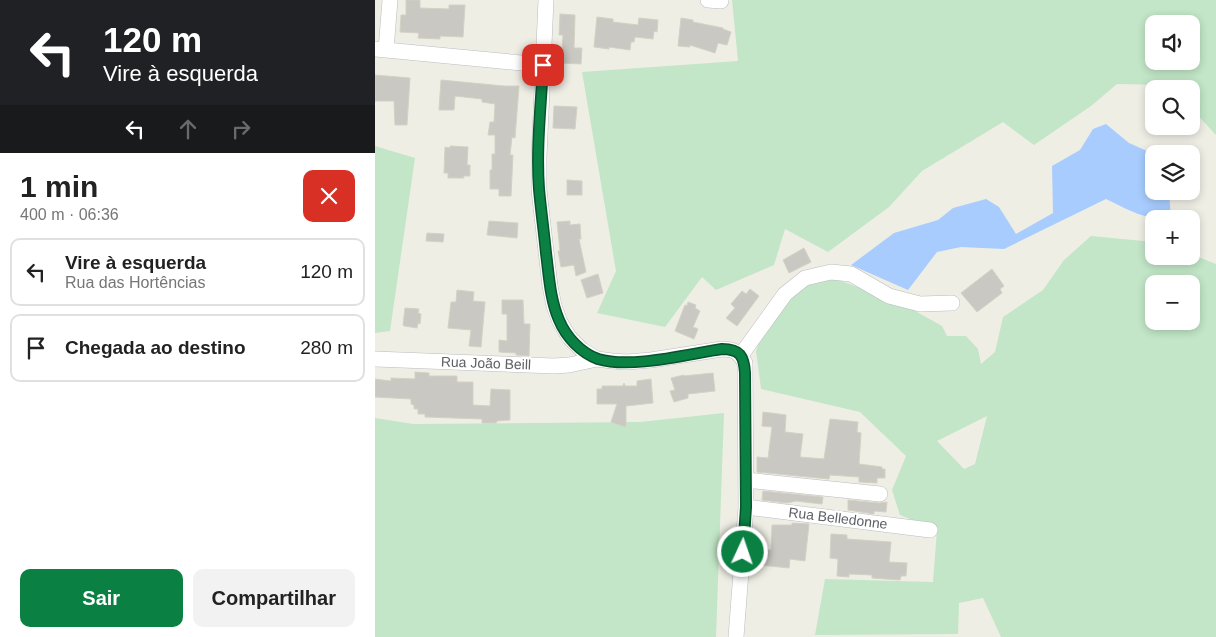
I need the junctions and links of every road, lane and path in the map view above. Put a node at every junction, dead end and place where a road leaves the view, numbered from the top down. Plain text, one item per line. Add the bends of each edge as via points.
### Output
1 (390, 0) edge
2 (546, 0) edge
3 (708, 0) edge
4 (721, 0) edge
5 (381, 49) edge
6 (543, 65) junction
7 (952, 303) dead end
8 (741, 355) junction
9 (597, 358) junction
10 (375, 359) edge
11 (746, 480) junction
12 (880, 494) dead end
13 (746, 507) junction
14 (929, 530) dead end
15 (736, 637) edge

1 - 5 street
2 - 6 street
3 - 4 street
5 - 6 street
6 - 9 street via 539,190 551,293 560,322 569,337 582,350
7 - 8 street via 920,304 889,296 851,274 831,272 805,278 785,294
8 - 9 street via 732,349 722,349 627,362
8 - 11 street via 745,363
9 - 10 street, Rua João Beill via 554,366
11 - 12 street
11 - 13 street
13 - 14 street, Rua Belledonne
13 - 15 street

